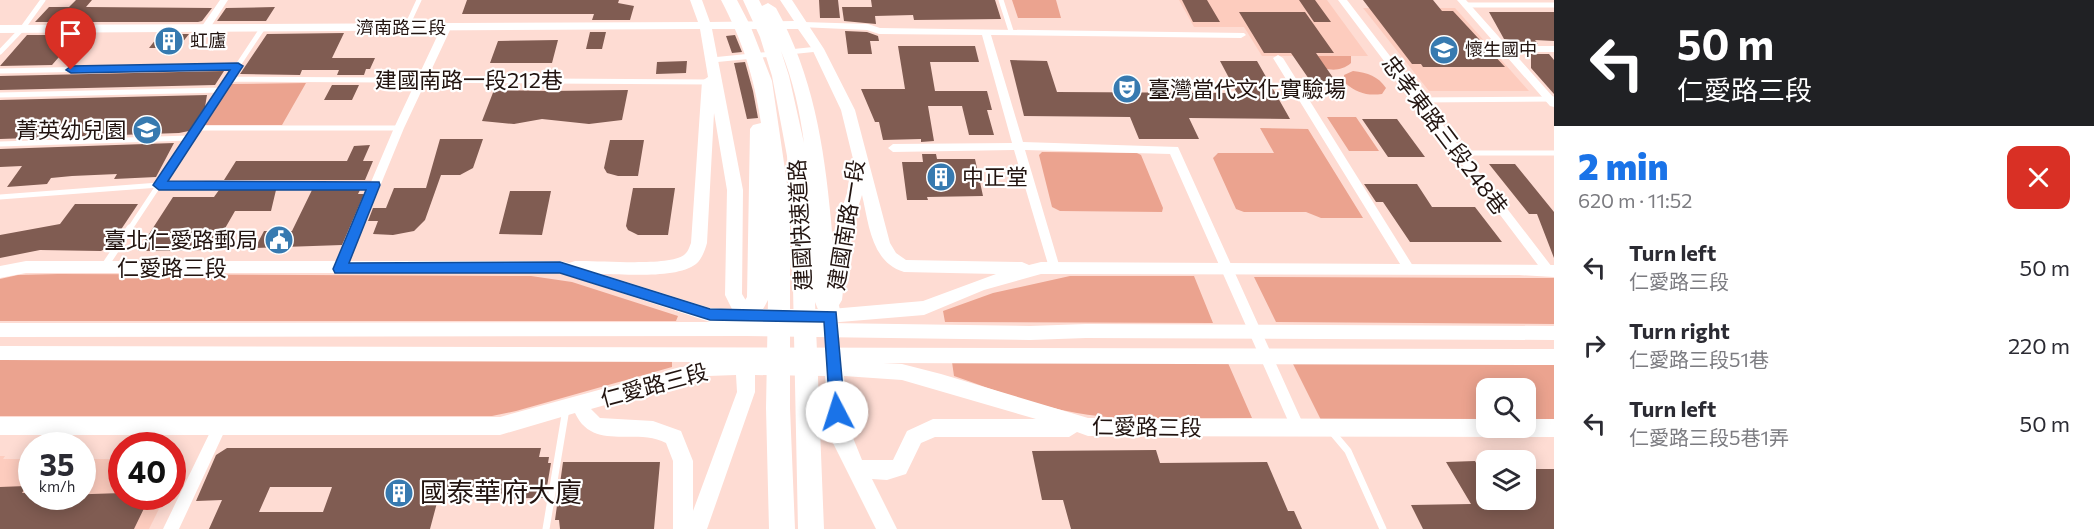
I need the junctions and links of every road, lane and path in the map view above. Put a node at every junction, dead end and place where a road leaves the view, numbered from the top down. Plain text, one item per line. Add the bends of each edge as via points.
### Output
1 (43, 0) edge
2 (224, 0) edge
3 (419, 0) edge
4 (696, 0) edge
5 (716, 0) edge
6 (729, 0) edge
7 (751, 0) edge
8 (762, 0) edge
9 (786, 0) edge
10 (1001, 0) edge
11 (1342, 0) edge
12 (1463, 3) edge
13 (1554, 5) edge
14 (705, 24) junction
15 (803, 25) junction
16 (262, 28) junction
17 (406, 28) junction
18 (446, 28) junction
19 (0, 29) edge
20 (22, 29) junction
21 (205, 29) junction
22 (985, 31) junction
23 (1011, 31) junction
24 (1241, 35) dead end
25 (818, 49) junction
26 (1505, 49) junction
27 (1554, 50) edge
28 (0, 52) edge
29 (1278, 58) dead end
30 (238, 66) junction
31 (711, 70) junction
32 (0, 71) edge
33 (421, 79) junction
34 (230, 80) junction
35 (223, 90) junction
36 (0, 95) edge
37 (1418, 100) junction
38 (1553, 101) edge
39 (197, 128) junction
40 (399, 128) junction
41 (189, 138) junction
42 (0, 144) edge
43 (1020, 146) junction
44 (893, 148) dead end
45 (1459, 153) junction
46 (1554, 153) edge
47 (859, 154) junction
48 (159, 185) junction
49 (374, 185) junction
50 (0, 197) edge
51 (104, 267) junction
52 (560, 267) junction
53 (1048, 268) junction
54 (340, 269) junction
55 (1228, 269) junction
56 (1409, 269) junction
57 (1551, 271) edge
58 (0, 272) edge
59 (746, 323) junction
60 (831, 324) junction
61 (0, 330) edge
62 (1256, 333) junction
63 (1554, 333) edge
64 (0, 353) edge
65 (1554, 357) edge
66 (0, 359) edge
67 (1267, 360) junction
68 (745, 361) junction
69 (833, 362) junction
70 (1554, 364) edge
71 (573, 407) junction
72 (778, 408) junction
73 (0, 426) edge
74 (220, 426) junction
75 (1328, 427) junction
76 (1088, 428) junction
77 (1298, 428) junction
78 (1554, 428) edge
79 (857, 469) junction
80 (171, 529) edge
81 (546, 529) edge
82 (683, 529) edge
83 (697, 529) edge
84 (768, 529) edge
85 (782, 529) edge
86 (811, 529) edge
87 (887, 529) edge
88 (1383, 529) edge

1 - 20 lane
2 - 21 street
3 - 17 lane
4 - 14 main road
5 - 59 highway via 751,86 760,138 758,299
6 - 72 highway, 建國快速道路 via 763,81 780,204
7 - 86 highway, 建國快速道路 via 766,28 782,76 794,139 802,221
8 - 60 highway via 784,35 805,97 816,159 825,298
9 - 15 main road, 建國南路一段
10 - 23 lane
11 - 37 street, 忠孝東路三段248巷
12 - 13 lane
12 - 26 street
14 - 15 main road, 濟南路三段
14 - 18 main road, 濟南路三段
14 - 31 main road
15 - 22 street via 868,27 879,31
15 - 25 main road, 建國南路一段
16 - 17 main road, 濟南路三段
16 - 21 main road, 濟南路三段
16 - 30 lane
17 - 18 main road, 濟南路三段
18 - 33 street
19 - 20 main road, 濟南路三段
20 - 21 main road, 濟南路三段
20 - 28 lane
22 - 23 street
22 - 43 street
23 - 24 street
25 - 31 lane, 建國南路一段212巷
25 - 47 main road, 建國南路一段 via 848,110
26 - 27 street
26 - 38 street
29 - 56 street
30 - 32 lane
30 - 34 lane
31 - 33 lane, 建國南路一段212巷
31 - 52 main road via 699,243 694,256 686,262 659,266
31 - 59 main road via 735,190 733,295
33 - 34 lane, 建國南路一段212巷
33 - 40 street
34 - 35 lane
35 - 36 lane
35 - 39 lane
37 - 38 lane
37 - 45 street, 忠孝東路三段248巷
39 - 40 lane
39 - 41 lane
40 - 49 street
41 - 42 lane
41 - 48 lane
43 - 44 street
43 - 53 street
43 - 55 street via 1174,150
45 - 46 lane
45 - 57 street, 忠孝東路三段248巷
47 - 53 main road via 882,243 893,262 904,266
47 - 60 main road, 建國南路一段 via 855,193 841,236
48 - 49 lane
48 - 50 lane
48 - 51 lane
49 - 54 street
51 - 54 main road, 仁愛路三段
51 - 58 main road, 仁愛路三段 via 26,267
52 - 54 main road, 仁愛路三段
52 - 59 main road, 仁愛路三段
53 - 55 main road, 仁愛路三段
53 - 60 main road, 仁愛路三段 via 980,285 924,308
55 - 56 main road, 仁愛路三段
55 - 62 street
56 - 57 main road, 仁愛路三段
59 - 60 main road, 仁愛路三段
59 - 61 main road, 仁愛路三段
59 - 68 main road
60 - 62 main road, 仁愛路三段
60 - 69 main road, 建國南路一段
62 - 63 main road, 仁愛路三段
62 - 67 street
64 - 68 main road, 仁愛路三段
65 - 67 main road, 仁愛路三段
66 - 68 lane
67 - 69 main road, 仁愛路三段
67 - 70 lane
67 - 77 street
68 - 69 main road, 仁愛路三段
68 - 71 main road, 仁愛路三段
68 - 83 main road via 746,392
69 - 76 main road, 仁愛路三段 via 909,374
69 - 79 main road, 建國南路一段 via 838,428
71 - 74 main road, 仁愛路三段 via 500,426
71 - 81 lane
71 - 82 main road via 598,426 656,429 674,438 683,462
72 - 84 highway
72 - 85 highway, 建國快速道路
73 - 74 main road, 仁愛路三段
74 - 80 street
75 - 77 main road, 仁愛路三段
75 - 78 main road, 仁愛路三段
75 - 88 lane via 1348,451
76 - 77 main road, 仁愛路三段
76 - 79 main road via 933,428 914,437 899,468
79 - 87 main road, 建國南路一段

